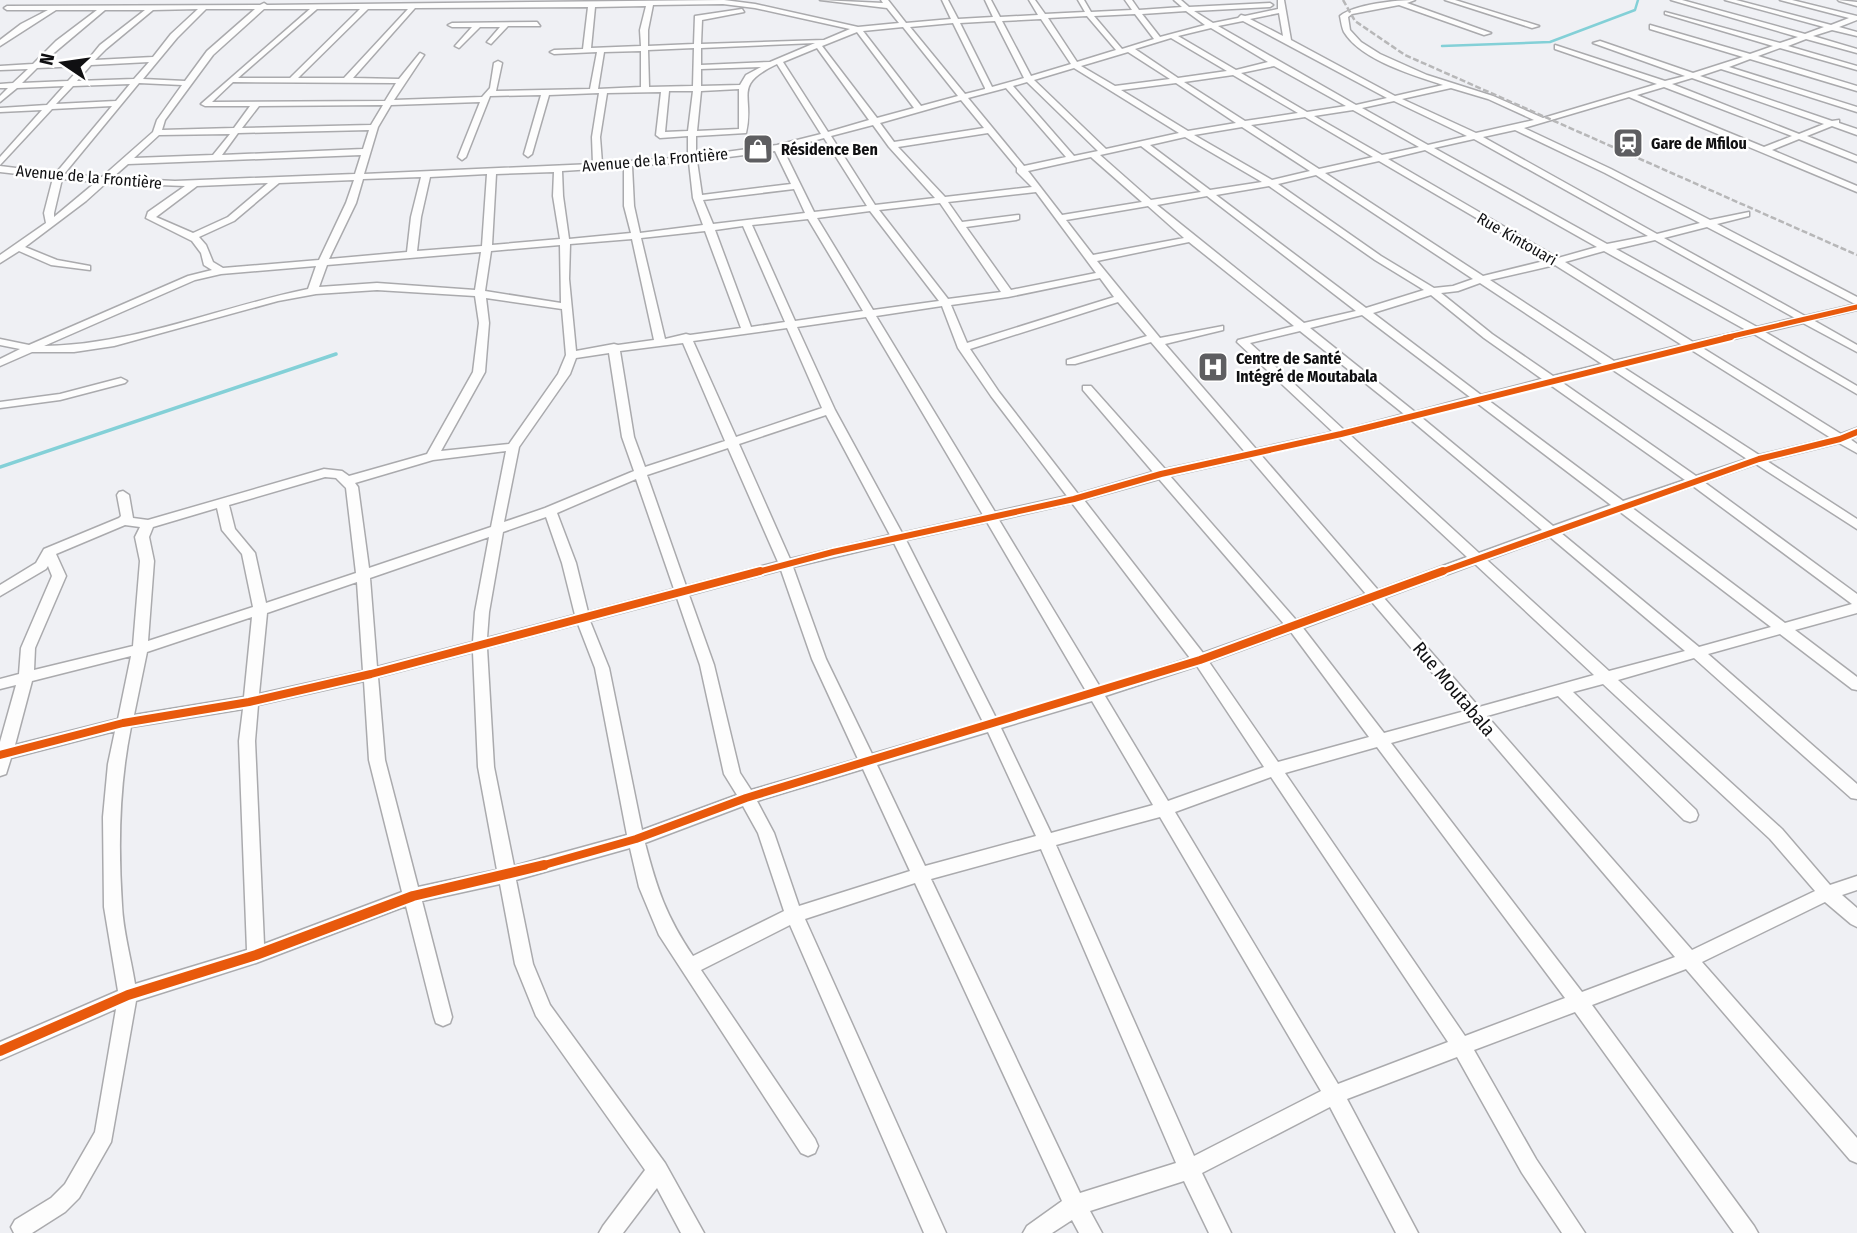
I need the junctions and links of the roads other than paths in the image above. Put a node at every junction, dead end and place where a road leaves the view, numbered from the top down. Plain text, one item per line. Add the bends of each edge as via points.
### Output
1 (26, 0) edge
2 (73, 0) edge
3 (118, 0) edge
4 (169, 0) edge
5 (220, 0) edge
6 (275, 0) edge
7 (353, 0) edge
8 (765, 0) edge
9 (823, 0) edge
10 (945, 0) edge
11 (988, 0) edge
12 (1032, 0) edge
13 (1081, 0) edge
14 (1128, 0) edge
15 (1177, 0) edge
16 (1412, 0) edge
17 (1448, 0) edge
18 (1674, 0) edge
19 (1703, 0) edge
20 (1728, 0) edge
21 (1783, 0) edge
22 (1841, 0) edge
23 (677, 1) edge
24 (724, 1) edge
25 (1354, 1) edge
26 (625, 2) edge
27 (411, 3) edge
28 (475, 3) edge
29 (518, 3) edge
30 (575, 3) edge
31 (650, 3) junction
32 (887, 3) edge
33 (1401, 3) junction
34 (1857, 4) edge
35 (592, 5) junction
36 (1282, 5) edge
37 (1695, 5) junction
38 (504, 6) junction
39 (755, 6) junction
40 (261, 7) junction
41 (366, 7) junction
42 (202, 8) junction
43 (316, 8) junction
44 (341, 8) junction
45 (55, 9) junction
46 (102, 9) junction
47 (150, 9) junction
48 (1185, 9) junction
49 (3, 10) edge
50 (1356, 11) junction
51 (1136, 12) junction
52 (1667, 13) dead end
53 (1088, 14) junction
54 (1043, 17) junction
55 (1241, 17) junction
56 (1857, 18) edge
57 (999, 19) junction
58 (956, 21) junction
59 (493, 24) junction
60 (506, 24) junction
61 (537, 24) dead end
62 (452, 25) dead end
63 (478, 25) junction
64 (906, 25) junction
65 (1212, 25) junction
66 (1535, 26) dead end
67 (1653, 27) dead end
68 (1831, 27) junction
69 (858, 29) junction
70 (1487, 33) dead end
71 (1857, 34) edge
72 (1172, 36) junction
73 (1806, 37) junction
74 (832, 40) junction
75 (1158, 40) junction
76 (1287, 41) junction
77 (491, 42) dead end
78 (0, 44) edge
79 (818, 45) junction
80 (459, 46) dead end
81 (697, 46) junction
82 (1606, 46) dead end
83 (1782, 46) junction
84 (1558, 47) dead end
85 (645, 48) junction
86 (587, 50) junction
87 (601, 50) junction
88 (1125, 51) junction
89 (1857, 51) edge
90 (554, 52) dead end
91 (420, 55) dead end
92 (1752, 57) junction
93 (155, 59) junction
94 (90, 61) junction
95 (498, 63) dead end
96 (775, 63) junction
97 (1275, 63) junction
98 (1075, 65) junction
99 (34, 66) junction
100 (697, 67) junction
101 (1721, 67) junction
102 (0, 68) edge
103 (1857, 68) edge
104 (1233, 74) junction
105 (1691, 76) junction
106 (231, 79) junction
107 (1030, 79) junction
108 (1174, 79) junction
109 (292, 80) junction
110 (347, 80) junction
111 (137, 81) junction
112 (401, 82) junction
113 (74, 83) junction
114 (189, 83) junction
115 (1662, 83) junction
116 (1007, 84) junction
117 (16, 85) junction
118 (1452, 85) junction
119 (0, 86) edge
120 (743, 87) junction
121 (697, 88) junction
122 (989, 88) junction
123 (645, 89) junction
124 (665, 89) junction
125 (1112, 89) junction
126 (1857, 89) edge
127 (599, 90) junction
128 (546, 91) junction
129 (1628, 94) junction
130 (963, 96) junction
131 (486, 97) junction
132 (1392, 97) junction
133 (0, 100) edge
134 (120, 103) junction
135 (257, 103) junction
136 (388, 103) junction
137 (50, 107) junction
138 (1356, 107) junction
139 (919, 109) junction
140 (0, 110) edge
141 (1857, 110) edge
142 (1307, 113) junction
143 (1857, 116) edge
144 (1542, 121) junction
145 (877, 122) junction
146 (1247, 124) junction
147 (1832, 124) junction
148 (374, 127) junction
149 (1517, 127) junction
150 (239, 130) junction
151 (989, 130) junction
152 (1857, 132) edge
153 (157, 133) junction
154 (692, 134) junction
155 (1186, 134) junction
156 (827, 135) junction
157 (1799, 135) junction
158 (1477, 137) junction
159 (1142, 144) junction
160 (892, 145) junction
161 (778, 148) junction
162 (1430, 148) junction
163 (1765, 150) junction
164 (365, 152) junction
165 (528, 154) dead end
166 (1100, 154) junction
167 (218, 156) junction
168 (462, 157) dead end
169 (694, 159) junction
170 (1380, 159) junction
171 (1857, 159) edge
172 (1073, 160) junction
173 (125, 161) junction
174 (0, 162) edge
175 (628, 164) junction
176 (598, 166) junction
177 (0, 169) edge
178 (558, 169) junction
179 (1020, 170) junction
180 (492, 172) junction
181 (1315, 172) junction
182 (426, 174) junction
183 (58, 176) junction
184 (360, 178) junction
185 (102, 181) junction
186 (276, 181) junction
187 (1271, 183) junction
188 (195, 184) junction
189 (796, 186) junction
190 (1038, 189) junction
191 (1857, 189) edge
192 (1209, 192) junction
193 (698, 198) junction
194 (943, 201) junction
195 (1151, 204) junction
196 (873, 209) junction
197 (1746, 214) dead end
198 (811, 215) junction
199 (1016, 217) dead end
200 (1060, 219) junction
201 (746, 223) junction
202 (51, 224) junction
203 (1707, 224) junction
204 (959, 225) junction
205 (709, 227) junction
206 (193, 236) junction
207 (635, 236) junction
208 (1653, 237) junction
209 (1191, 239) junction
210 (565, 242) junction
211 (1605, 247) junction
212 (20, 248) junction
213 (487, 248) junction
214 (412, 254) junction
215 (1090, 259) junction
216 (0, 260) edge
217 (323, 261) junction
218 (1556, 261) junction
219 (86, 268) dead end
220 (221, 271) junction
221 (1101, 275) junction
222 (1482, 279) junction
223 (1432, 291) junction
224 (312, 292) junction
225 (480, 293) junction
226 (1008, 294) junction
227 (1120, 298) junction
228 (1857, 301) edge
229 (945, 302) junction
230 (568, 307) junction
231 (1857, 307) edge
232 (1361, 311) junction
233 (869, 313) junction
234 (1803, 320) junction
235 (790, 323) junction
236 (1219, 328) dead end
237 (1301, 328) junction
238 (747, 329) junction
239 (1754, 330) junction
240 (686, 337) junction
241 (1157, 339) junction
242 (660, 341) junction
243 (0, 342) edge
244 (1695, 346) junction
245 (614, 347) junction
246 (963, 348) junction
247 (28, 349) junction
248 (1857, 349) edge
249 (571, 355) junction
250 (1071, 362) dead end
251 (0, 363) edge
252 (1614, 364) junction
253 (1549, 380) junction
254 (121, 382) dead end
255 (1087, 388) dead end
256 (1857, 391) edge
257 (1478, 398) junction
258 (0, 405) edge
259 (829, 410) junction
260 (1412, 415) junction
261 (1857, 432) edge
262 (1340, 434) junction
263 (1840, 439) junction
264 (733, 442) junction
265 (513, 447) junction
266 (1857, 449) edge
267 (1253, 455) junction
268 (432, 456) junction
269 (1759, 459) junction
270 (640, 474) junction
271 (1161, 474) junction
272 (347, 481) junction
273 (1694, 481) junction
274 (123, 495) dead end
275 (1074, 499) junction
276 (222, 503) junction
277 (1619, 507) junction
278 (550, 511) junction
279 (991, 518) junction
280 (124, 521) junction
281 (148, 524) junction
282 (1857, 525) edge
283 (496, 528) junction
284 (1551, 534) junction
285 (899, 539) junction
286 (49, 552) junction
287 (1477, 560) junction
288 (785, 564) junction
289 (363, 576) junction
290 (0, 591) edge
291 (682, 593) junction
292 (1374, 595) junction
293 (1857, 601) edge
294 (1857, 608) edge
295 (260, 609) junction
296 (583, 620) junction
297 (1293, 625) junction
298 (1783, 629) junction
299 (480, 644) junction
300 (140, 649) junction
301 (1697, 653) junction
302 (1200, 660) junction
303 (371, 674) junction
304 (26, 677) junction
305 (1606, 677) junction
306 (0, 684) edge
307 (1857, 685) edge
308 (1560, 689) junction
309 (1096, 694) junction
310 (249, 702) junction
311 (1475, 713) junction
312 (123, 723) junction
313 (993, 727) junction
314 (1382, 740) junction
315 (1, 760) edge
316 (866, 762) junction
317 (1273, 770) junction
318 (1857, 793) edge
319 (746, 798) junction
320 (1164, 809) junction
321 (1690, 815) dead end
322 (636, 839) junction
323 (1048, 840) junction
324 (507, 875) junction
325 (918, 875) junction
326 (1857, 883) edge
327 (1827, 893) junction
328 (413, 896) junction
329 (794, 915) junction
330 (1857, 919) edge
331 (256, 955) junction
332 (1688, 960) junction
333 (691, 966) junction
334 (128, 995) junction
335 (1576, 1002) junction
336 (443, 1017) dead end
337 (1462, 1048) junction
338 (0, 1051) edge
339 (1334, 1096) junction
340 (808, 1146) dead end
341 (1857, 1153) edge
342 (1189, 1168) junction
343 (658, 1170) junction
344 (1075, 1205) junction
345 (22, 1227) dead end
346 (610, 1233) edge
347 (693, 1233) edge
348 (935, 1233) edge
349 (1034, 1233) edge
350 (1091, 1233) edge
351 (1220, 1233) edge
352 (1406, 1233) edge
353 (1574, 1233) edge
354 (1747, 1233) edge

1 - 49 street
2 - 45 street
3 - 46 street
4 - 47 street
5 - 42 street
6 - 40 street
7 - 44 street
8 - 39 street
9 - 32 street
10 - 58 street
11 - 57 street
12 - 54 street
13 - 53 street
14 - 51 street
15 - 48 street
16 - 33 street
17 - 66 street
18 - 37 street
19 - 37 street
20 - 68 street
21 - 56 street
22 - 34 street
23 - 24 street
23 - 31 street
24 - 39 street
25 - 50 street
26 - 31 street
26 - 35 street
27 - 28 street
27 - 41 street
27 - 110 street
28 - 38 street
29 - 30 street
29 - 38 street
30 - 35 street
31 - 85 street via 643,30
32 - 64 street, Rue Moutabala
33 - 50 street
33 - 70 street
35 - 86 street
36 - 48 street
36 - 55 street, Avenue de la Frontière
36 - 76 street
37 - 73 street
38 - 59 street
39 - 69 street
39 - 81 street via 698,18
40 - 42 street
40 - 43 street
40 - 114 street via 210,53
41 - 44 street
41 - 109 street
42 - 47 street
42 - 93 street
43 - 44 street
43 - 106 street
45 - 46 street
45 - 49 street
45 - 78 street
46 - 47 street
46 - 99 street
47 - 94 street
48 - 51 street
48 - 65 street
50 - 118 street via 1344,16 1343,23 1359,44 1395,65
51 - 53 street
51 - 75 street
52 - 83 street
53 - 54 street
53 - 88 street
54 - 57 street
54 - 98 street
55 - 65 street, Avenue de la Frontière
55 - 76 street
56 - 68 street
57 - 58 street
57 - 107 street
58 - 64 street
58 - 122 street
59 - 60 street
59 - 63 street
60 - 61 street
60 - 77 street
62 - 63 street
63 - 80 street
64 - 69 street
64 - 130 street, Rue Moutabala
65 - 72 street, Avenue de la Frontière
65 - 97 street
67 - 92 street
68 - 71 street
68 - 73 street
69 - 74 street
69 - 139 street
72 - 75 street, Avenue de la Frontière
72 - 104 street, Rue Kintouari
73 - 83 street
73 - 89 street
74 - 79 street
74 - 81 street
75 - 88 street, Avenue de la Frontière
76 - 132 street
79 - 96 street
79 - 145 street
81 - 85 street
81 - 100 street
82 - 105 street via 1597,43
83 - 92 street
83 - 103 street
84 - 115 street
85 - 87 street
85 - 123 street
86 - 87 street
86 - 90 street
87 - 127 street
88 - 98 street, Avenue de la Frontière
88 - 108 street
91 - 112 street
92 - 101 street
92 - 126 street
93 - 94 street
93 - 111 street
94 - 99 street
94 - 113 street
95 - 131 street via 494,89
96 - 100 street
96 - 120 street via 749,77
96 - 156 street
97 - 104 street
97 - 138 street
98 - 107 street, Avenue de la Frontière
98 - 125 street
99 - 102 street
99 - 117 street
100 - 121 street
101 - 105 street
101 - 141 street
104 - 108 street
104 - 142 street, Rue Kintouari
105 - 115 street
105 - 147 street
106 - 109 street
106 - 135 street via 205,104
107 - 116 street, Avenue de la Frontière
107 - 166 street
108 - 125 street
108 - 146 street
109 - 110 street
110 - 112 street
111 - 113 street
111 - 114 street
111 - 134 street
112 - 136 street
113 - 117 street
113 - 137 street
114 - 153 street via 166,111
115 - 129 street
115 - 157 street
116 - 122 street, Avenue de la Frontière
116 - 172 street
117 - 119 street
117 - 133 street
118 - 132 street
118 - 144 street
120 - 121 street
120 - 154 street via 745,130
121 - 124 street
121 - 154 street
122 - 130 street, Avenue de la Frontière
123 - 124 street
123 - 127 street
124 - 154 street via 659,134
125 - 155 street
127 - 128 street
127 - 176 street
128 - 131 street
128 - 165 street
129 - 144 street
129 - 163 street
130 - 139 street, Avenue de la Frontière
130 - 151 street, Rue Moutabala
131 - 136 street
131 - 168 street
132 - 138 street
132 - 158 street
134 - 137 street
134 - 183 street
135 - 136 street
135 - 150 street
136 - 148 street
137 - 140 street
137 - 174 street
138 - 142 street
138 - 162 street
139 - 145 street, Avenue de la Frontière
142 - 146 street
142 - 170 street, Rue Kintouari
143 - 147 street
144 - 149 street
145 - 156 street, Avenue de la Frontière
145 - 160 street
146 - 155 street
146 - 181 street
147 - 152 street
147 - 157 street
148 - 150 street
148 - 164 street
149 - 158 street
149 - 203 street
150 - 153 street
150 - 167 street
151 - 160 street
151 - 179 street, Rue Moutabala
153 - 173 street
154 - 169 street
155 - 159 street
155 - 187 street
156 - 161 street, Avenue de la Frontière
156 - 196 street
157 - 163 street
157 - 171 street
158 - 162 street
158 - 208 street
159 - 166 street
159 - 192 street
160 - 194 street
161 - 169 street, Avenue de la Frontière
161 - 189 street
162 - 170 street
162 - 211 street
163 - 191 street
164 - 167 street
164 - 184 street
166 - 172 street
166 - 195 street
167 - 173 street
169 - 175 street, Avenue de la Frontière
169 - 193 street
170 - 181 street
170 - 218 street, Rue Kintouari
172 - 179 street
173 - 185 street
175 - 176 street, Avenue de la Frontière
175 - 207 street
176 - 178 street, Avenue de la Frontière
177 - 183 street, Avenue de la Frontière
178 - 180 street, Avenue de la Frontière
178 - 210 street
179 - 190 street, Rue Moutabala
180 - 182 street, Avenue de la Frontière
180 - 213 street
181 - 187 street
181 - 222 street
182 - 184 street, Avenue de la Frontière
182 - 214 street
183 - 185 street, Avenue de la Frontière
183 - 202 street via 49,213
184 - 186 street, Avenue de la Frontière
184 - 217 street
185 - 188 street, Avenue de la Frontière
185 - 202 street
186 - 188 street, Avenue de la Frontière
186 - 206 street via 231,219
187 - 192 street
187 - 223 street
188 - 206 street via 151,215
189 - 193 street
189 - 198 street
190 - 194 street
190 - 200 street, Rue Moutabala
192 - 195 street
192 - 232 street
193 - 205 street
194 - 196 street
194 - 204 street
195 - 200 street
195 - 209 street
196 - 198 street
196 - 229 street
197 - 203 street
198 - 201 street
198 - 233 street
199 - 204 street
200 - 215 street, Rue Moutabala
201 - 205 street
201 - 235 street
202 - 212 street
203 - 208 street
203 - 228 street
204 - 226 street
205 - 207 street
205 - 238 street
206 - 220 street via 201,241 208,264
207 - 210 street
207 - 242 street
208 - 211 street
208 - 234 street
209 - 215 street
209 - 237 street
210 - 213 street
210 - 230 street
211 - 218 street
211 - 239 street
212 - 216 street
212 - 219 street
213 - 214 street
213 - 225 street
214 - 217 street
215 - 221 street, Rue Moutabala
217 - 220 street
217 - 224 street
218 - 222 street
218 - 244 street, Rue Kintouari
220 - 247 street via 192,278
221 - 226 street
221 - 227 street, Rue Moutabala
222 - 223 street
222 - 252 street
223 - 232 street
223 - 253 street
224 - 225 street via 387,285
224 - 247 street via 258,302 119,342
225 - 230 street
225 - 268 street via 484,323 479,372
226 - 229 street
227 - 241 street, Rue Moutabala
227 - 246 street
229 - 233 street
229 - 246 street
230 - 249 street
231 - 234 street
232 - 237 street
232 - 257 street
233 - 235 street
233 - 279 street
234 - 239 street
234 - 248 street
235 - 238 street
235 - 259 street
236 - 241 street
237 - 260 street
237 - 262 street via 1242,342
238 - 240 street
239 - 244 street
239 - 256 street
240 - 242 street
240 - 264 street
241 - 250 street
241 - 267 street, Rue Moutabala
242 - 245 street
243 - 247 street
244 - 252 street
244 - 263 street, Rue Kintouari
245 - 249 street
245 - 270 street via 628,437
246 - 275 street
247 - 251 street
249 - 265 street via 564,374
252 - 253 street
252 - 269 street
253 - 257 street
253 - 273 street
254 - 258 street
255 - 271 street
257 - 260 street
257 - 277 street
259 - 264 street
259 - 285 street
260 - 262 street
260 - 284 street
261 - 263 street
262 - 267 street
262 - 287 street
263 - 266 street, Rue Kintouari
263 - 269 street
264 - 270 street
264 - 288 street
265 - 268 street
265 - 283 street
267 - 271 street
267 - 292 street, Rue Moutabala
268 - 272 street
269 - 273 street
269 - 282 street
270 - 278 street
270 - 291 street
271 - 275 street
271 - 297 street
272 - 276 street via 336,473 324,473
272 - 289 street via 352,487
273 - 277 street
273 - 293 street
274 - 280 street via 128,516
275 - 279 street
275 - 302 street
276 - 281 street
276 - 295 street via 229,530 248,553
277 - 284 street
277 - 298 street
278 - 283 street
278 - 296 street
279 - 285 street
279 - 309 street
280 - 281 street
280 - 286 street
281 - 300 street via 142,537 148,585
283 - 289 street
283 - 299 street
284 - 287 street
284 - 301 street
285 - 288 street
285 - 313 street
286 - 290 street via 41,566
286 - 304 street via 59,576 28,648
287 - 292 street
287 - 305 street
288 - 291 street
288 - 316 street via 819,659
289 - 295 street
289 - 303 street
291 - 296 street
291 - 319 street via 707,665 732,774
292 - 297 street
292 - 311 street, Rue Moutabala
294 - 298 street
295 - 300 street
295 - 310 street
296 - 299 street
296 - 322 street via 607,692
297 - 302 street
297 - 314 street
298 - 301 street
298 - 307 street
299 - 303 street
299 - 324 street via 486,767
300 - 304 street
300 - 312 street
301 - 305 street
301 - 318 street
302 - 309 street
302 - 317 street
303 - 310 street
303 - 328 street via 377,760
304 - 306 street
304 - 315 street
305 - 308 street
305 - 327 street via 1776,834
308 - 311 street
308 - 321 street
309 - 313 street
309 - 320 street
310 - 312 street
310 - 331 street
311 - 314 street
311 - 332 street, Rue Moutabala
312 - 315 street
312 - 334 street via 111,817 113,907
313 - 316 street
313 - 323 street
314 - 317 street
314 - 335 street
316 - 319 street
316 - 325 street
317 - 320 street
317 - 337 street
319 - 322 street
319 - 329 street via 766,833
320 - 323 street
320 - 339 street
322 - 324 street
322 - 333 street via 664,930
323 - 325 street
323 - 342 street
324 - 328 street
324 - 343 street via 524,964 542,1010
325 - 329 street
325 - 344 street
326 - 327 street
327 - 330 street
327 - 332 street
328 - 331 street
328 - 336 street
329 - 333 street
329 - 348 street
331 - 334 street
332 - 335 street
332 - 341 street, Rue Moutabala
333 - 340 street
334 - 338 street
334 - 345 street via 104,1135 72,1191
335 - 337 street
335 - 354 street
337 - 339 street
337 - 353 street via 1529,1166
339 - 342 street
339 - 352 street
342 - 344 street
342 - 351 street
343 - 346 street
343 - 347 street
344 - 349 street
344 - 350 street

